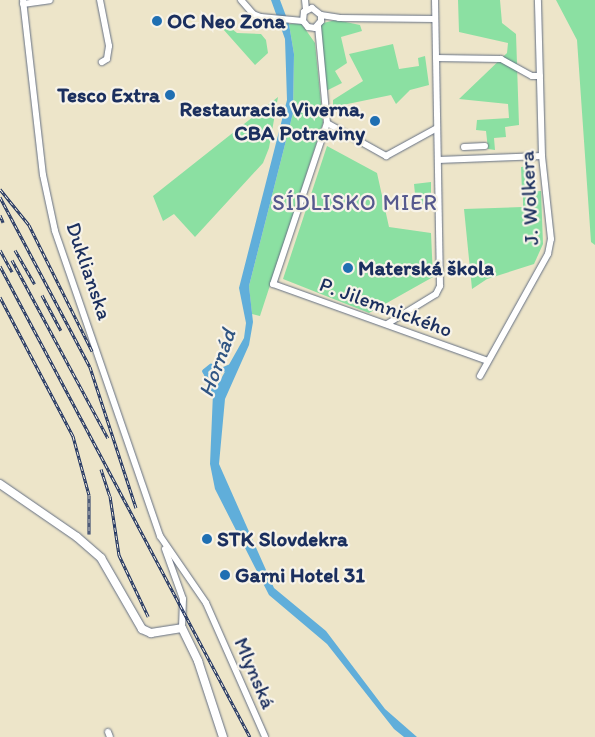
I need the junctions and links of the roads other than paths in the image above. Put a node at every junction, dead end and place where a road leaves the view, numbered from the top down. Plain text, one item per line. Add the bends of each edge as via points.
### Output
1 (50, 0) edge
2 (100, 0) edge
3 (306, 0) edge
4 (435, 0) edge
5 (538, 0) edge
6 (242, 1) edge
7 (23, 2) edge
8 (307, 11) junction
9 (294, 18) junction
10 (435, 19) junction
11 (302, 21) junction
12 (318, 22) junction
13 (436, 58) junction
14 (102, 62) dead end
15 (540, 76) junction
16 (327, 123) junction
17 (437, 128) junction
18 (464, 146) dead end
19 (486, 146) dead end
20 (542, 156) junction
21 (438, 160) junction
22 (387, 324) junction
23 (488, 361) junction
24 (480, 376) dead end
25 (0, 484) edge
26 (164, 544) junction
27 (187, 577) junction
28 (177, 584) junction
29 (182, 628) junction
30 (223, 737) edge
31 (265, 737) edge

1 - 7 street
2 - 14 street via 109,51 107,59
3 - 8 street
4 - 10 street
5 - 15 street, J. Wolkera
6 - 9 street via 253,14
7 - 26 street, Duklianska via 42,167 52,218
8 - 9 street
8 - 11 street
8 - 12 street
9 - 11 street
10 - 12 street via 339,18
10 - 13 street
11 - 12 street
12 - 16 street
13 - 15 street via 501,58 532,76
13 - 17 street
15 - 20 street, J. Wolkera
16 - 17 street via 386,156
16 - 22 street, P. Jilemnického via 274,284
17 - 21 street
18 - 19 street
20 - 21 street
20 - 23 street, J. Wolkera via 550,218 548,254
21 - 22 street via 440,288 436,294
22 - 23 street, P. Jilemnického
23 - 24 street, J. Wolkera
25 - 29 main road via 77,537 110,569 142,629 151,632
26 - 27 street, Mlynská
26 - 28 street
27 - 28 street
27 - 31 street, Mlynská via 215,622
28 - 29 street via 184,601
29 - 30 main road via 198,661

